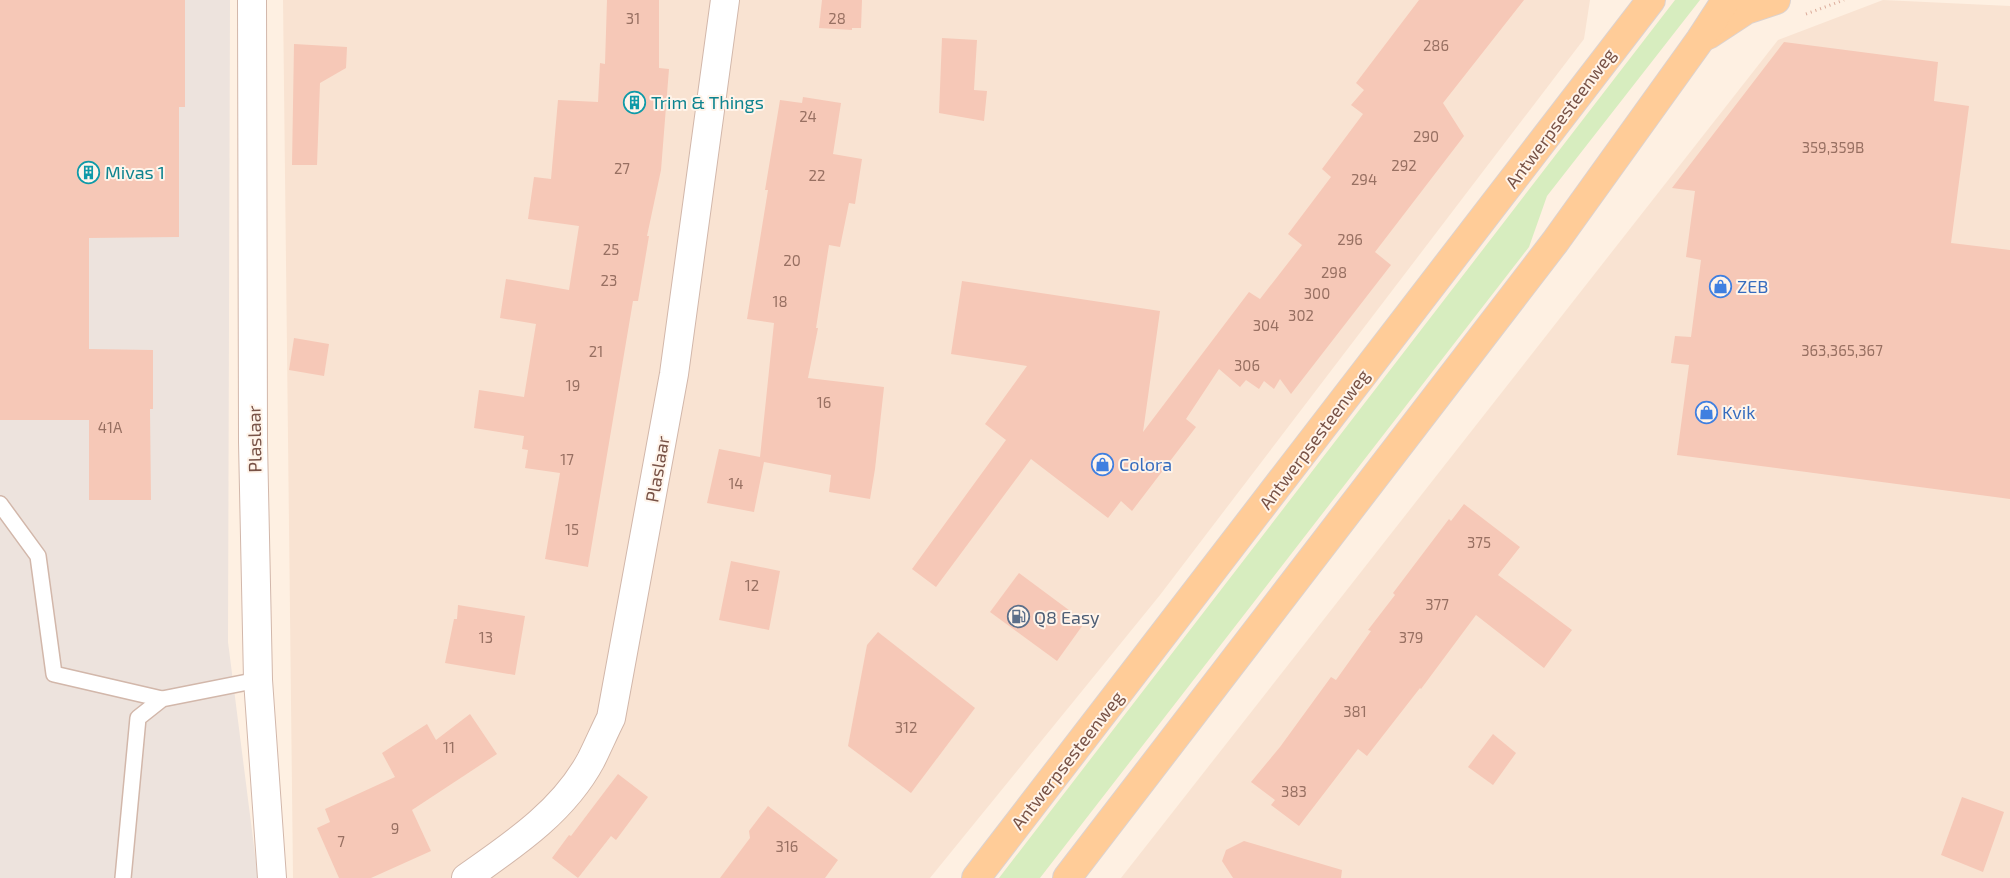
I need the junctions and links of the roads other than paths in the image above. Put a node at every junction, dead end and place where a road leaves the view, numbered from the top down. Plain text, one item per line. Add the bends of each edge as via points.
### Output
1 (252, 0) edge
2 (725, 0) edge
3 (1726, 0) edge
4 (1776, 0) edge
5 (1643, 5) edge
6 (1700, 40) junction
7 (0, 504) edge
8 (258, 680) junction
9 (162, 699) junction
10 (123, 878) edge
11 (272, 878) edge
12 (466, 878) edge
13 (976, 878) edge
14 (1066, 878) edge

1 - 8 street, Plaslaar via 253,432
2 - 12 street, Plaslaar via 674,374 611,718 590,761 554,809 530,832
3 - 6 main road
4 - 6 main road via 1746,10
5 - 13 main road, Antwerpsesteenweg via 1553,127
6 - 14 main road via 1556,242
7 - 9 lane via 38,556 54,674
8 - 9 lane
8 - 11 street, Plaslaar
9 - 10 lane via 138,718

